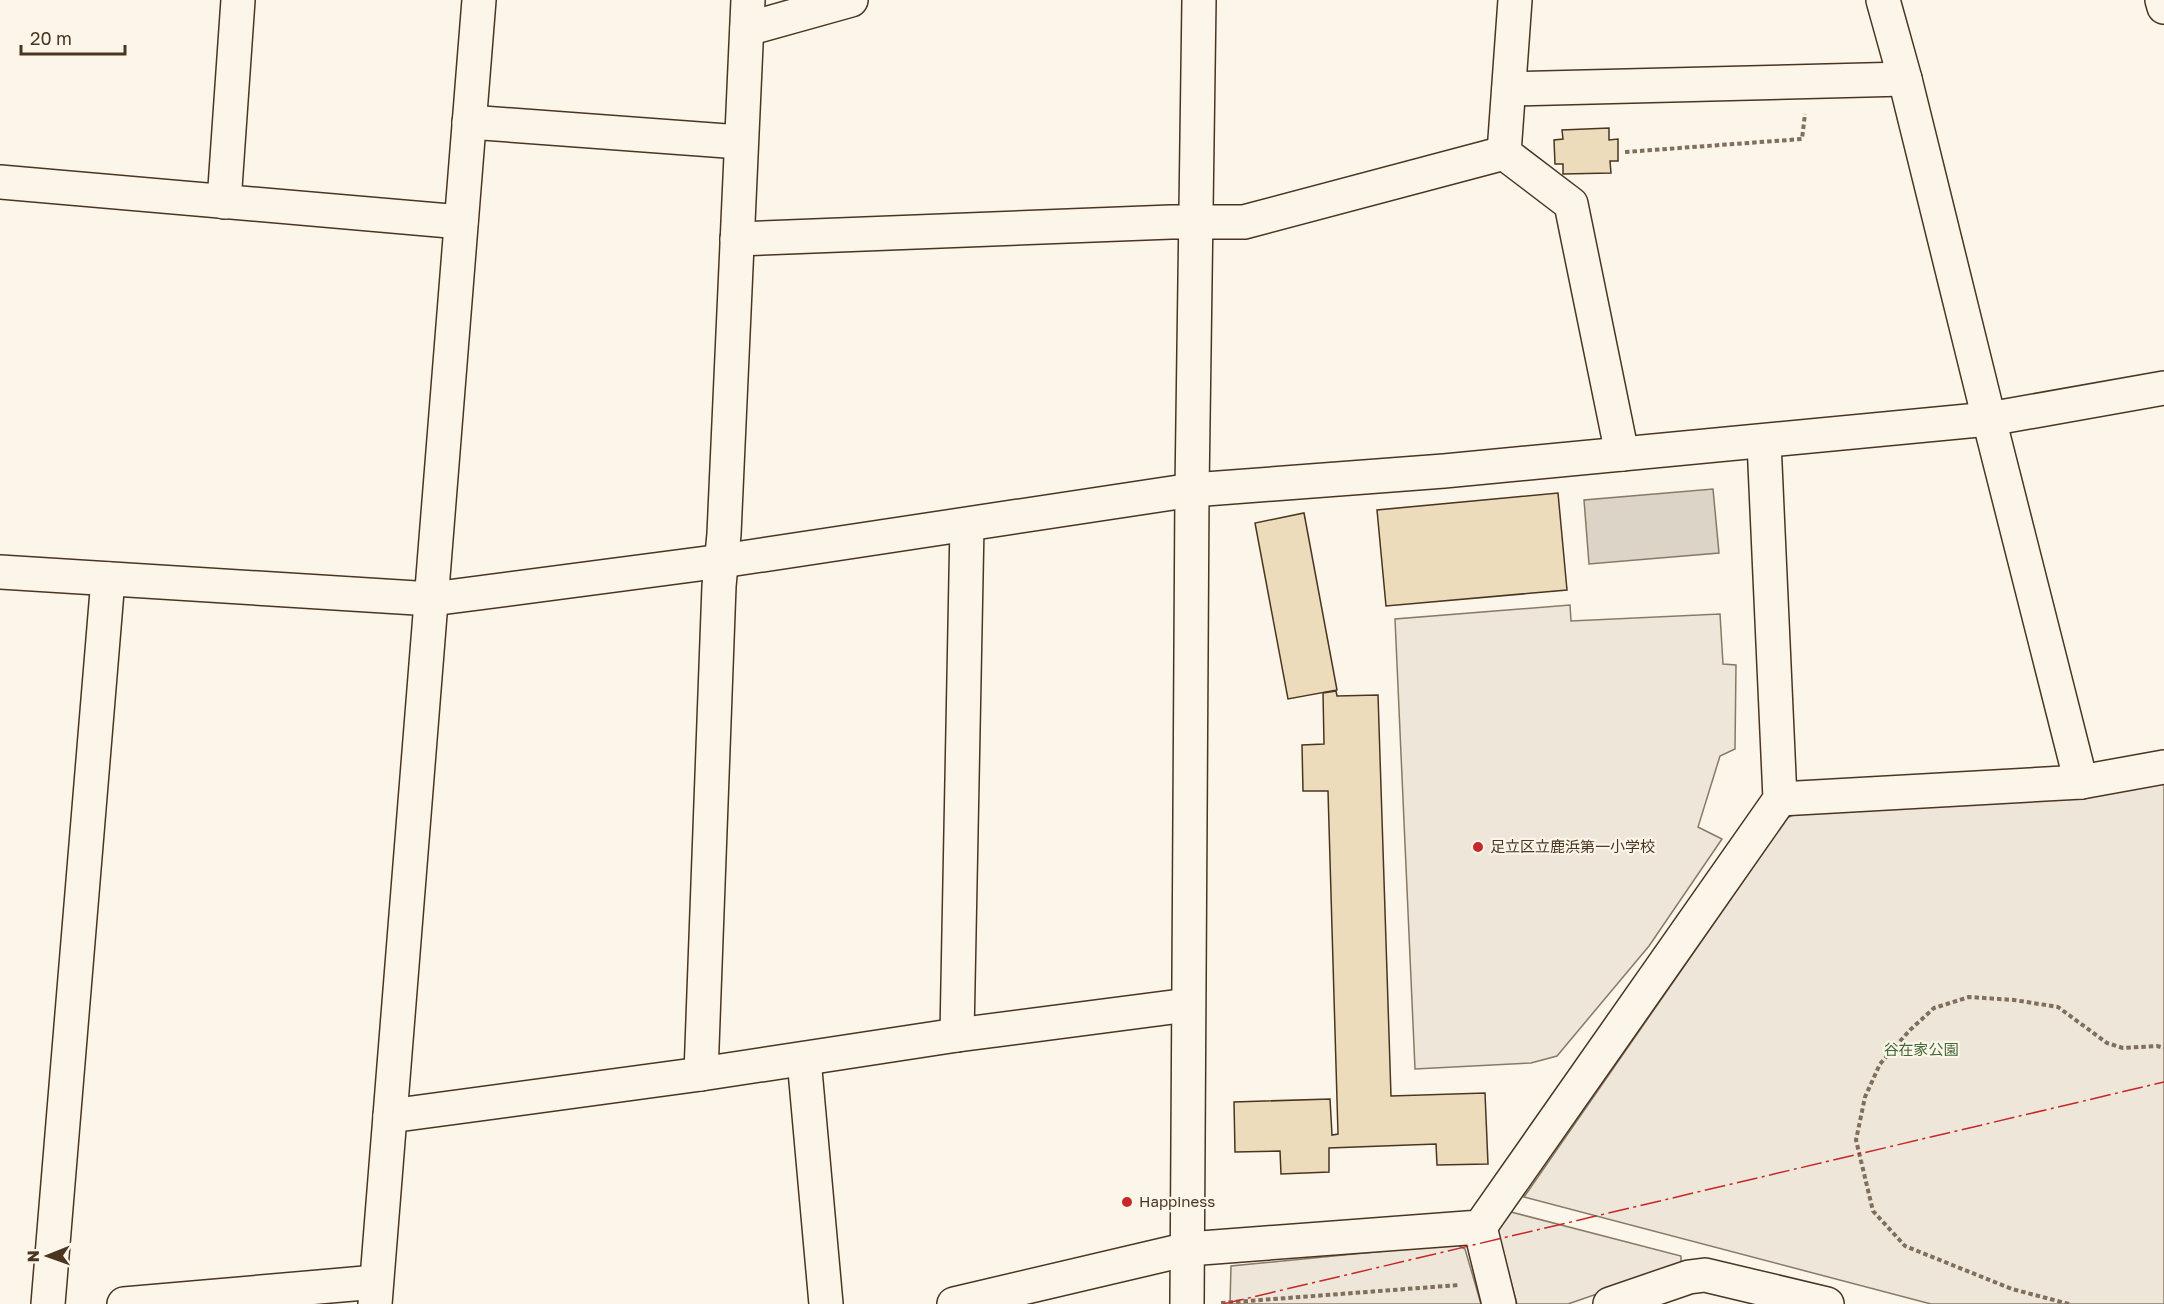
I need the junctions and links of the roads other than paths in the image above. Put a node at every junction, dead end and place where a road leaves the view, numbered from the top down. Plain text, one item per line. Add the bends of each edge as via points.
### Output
1 (238, 0) edge
2 (479, 0) edge
3 (851, 0) edge
4 (1199, 0) edge
5 (1515, 0) edge
6 (1883, 0) edge
7 (2162, 0) edge
8 (2164, 7) edge
9 (747, 14) edge
10 (1905, 79) junction
11 (1509, 88) junction
12 (469, 122) junction
13 (740, 142) junction
14 (1504, 153) junction
15 (0, 182) edge
16 (224, 202) junction
17 (461, 222) junction
18 (1197, 223) junction
19 (737, 239) junction
20 (2164, 388) edge
21 (1989, 419) junction
22 (1764, 442) junction
23 (1622, 454) junction
24 (1192, 490) junction
25 (967, 525) junction
26 (722, 561) junction
27 (0, 572) edge
28 (108, 579) junction
29 (432, 599) junction
30 (2164, 767) edge
31 (2081, 782) junction
32 (1780, 799) junction
33 (1188, 1005) junction
34 (957, 1035) junction
35 (804, 1059) junction
36 (700, 1074) junction
37 (390, 1116) junction
38 (1480, 1227) junction
39 (1188, 1250) junction
40 (375, 1293) edge
41 (48, 1304) edge
42 (124, 1304) edge
43 (826, 1304) edge
44 (954, 1304) edge
45 (1187, 1304) edge
46 (1499, 1304) edge
47 (1610, 1304) edge
48 (1827, 1304) edge

1 - 16 street
2 - 12 street
3 - 9 street
4 - 18 street
5 - 11 street
6 - 10 street
7 - 8 street
9 - 13 street
10 - 11 street
10 - 21 street
11 - 14 street
12 - 13 street
12 - 17 street
13 - 19 street
14 - 18 street via 1244,222
14 - 23 street via 1570,204
15 - 16 street
16 - 17 street
17 - 29 street
18 - 19 street
18 - 24 street
19 - 26 street
20 - 21 street
21 - 22 street
21 - 31 street
22 - 23 street
22 - 32 street
23 - 24 street
24 - 25 street
24 - 33 street
25 - 26 street
25 - 34 street
26 - 29 street
26 - 36 street
27 - 28 street
28 - 29 street
28 - 41 street
29 - 37 street
30 - 31 street
31 - 32 street
32 - 38 street
33 - 34 street
33 - 39 street
34 - 35 street
35 - 36 street
35 - 43 street
36 - 37 street
37 - 40 street
38 - 39 street
38 - 46 street
39 - 44 street
39 - 45 street
40 - 42 street
47 - 48 street via 1705,1275

